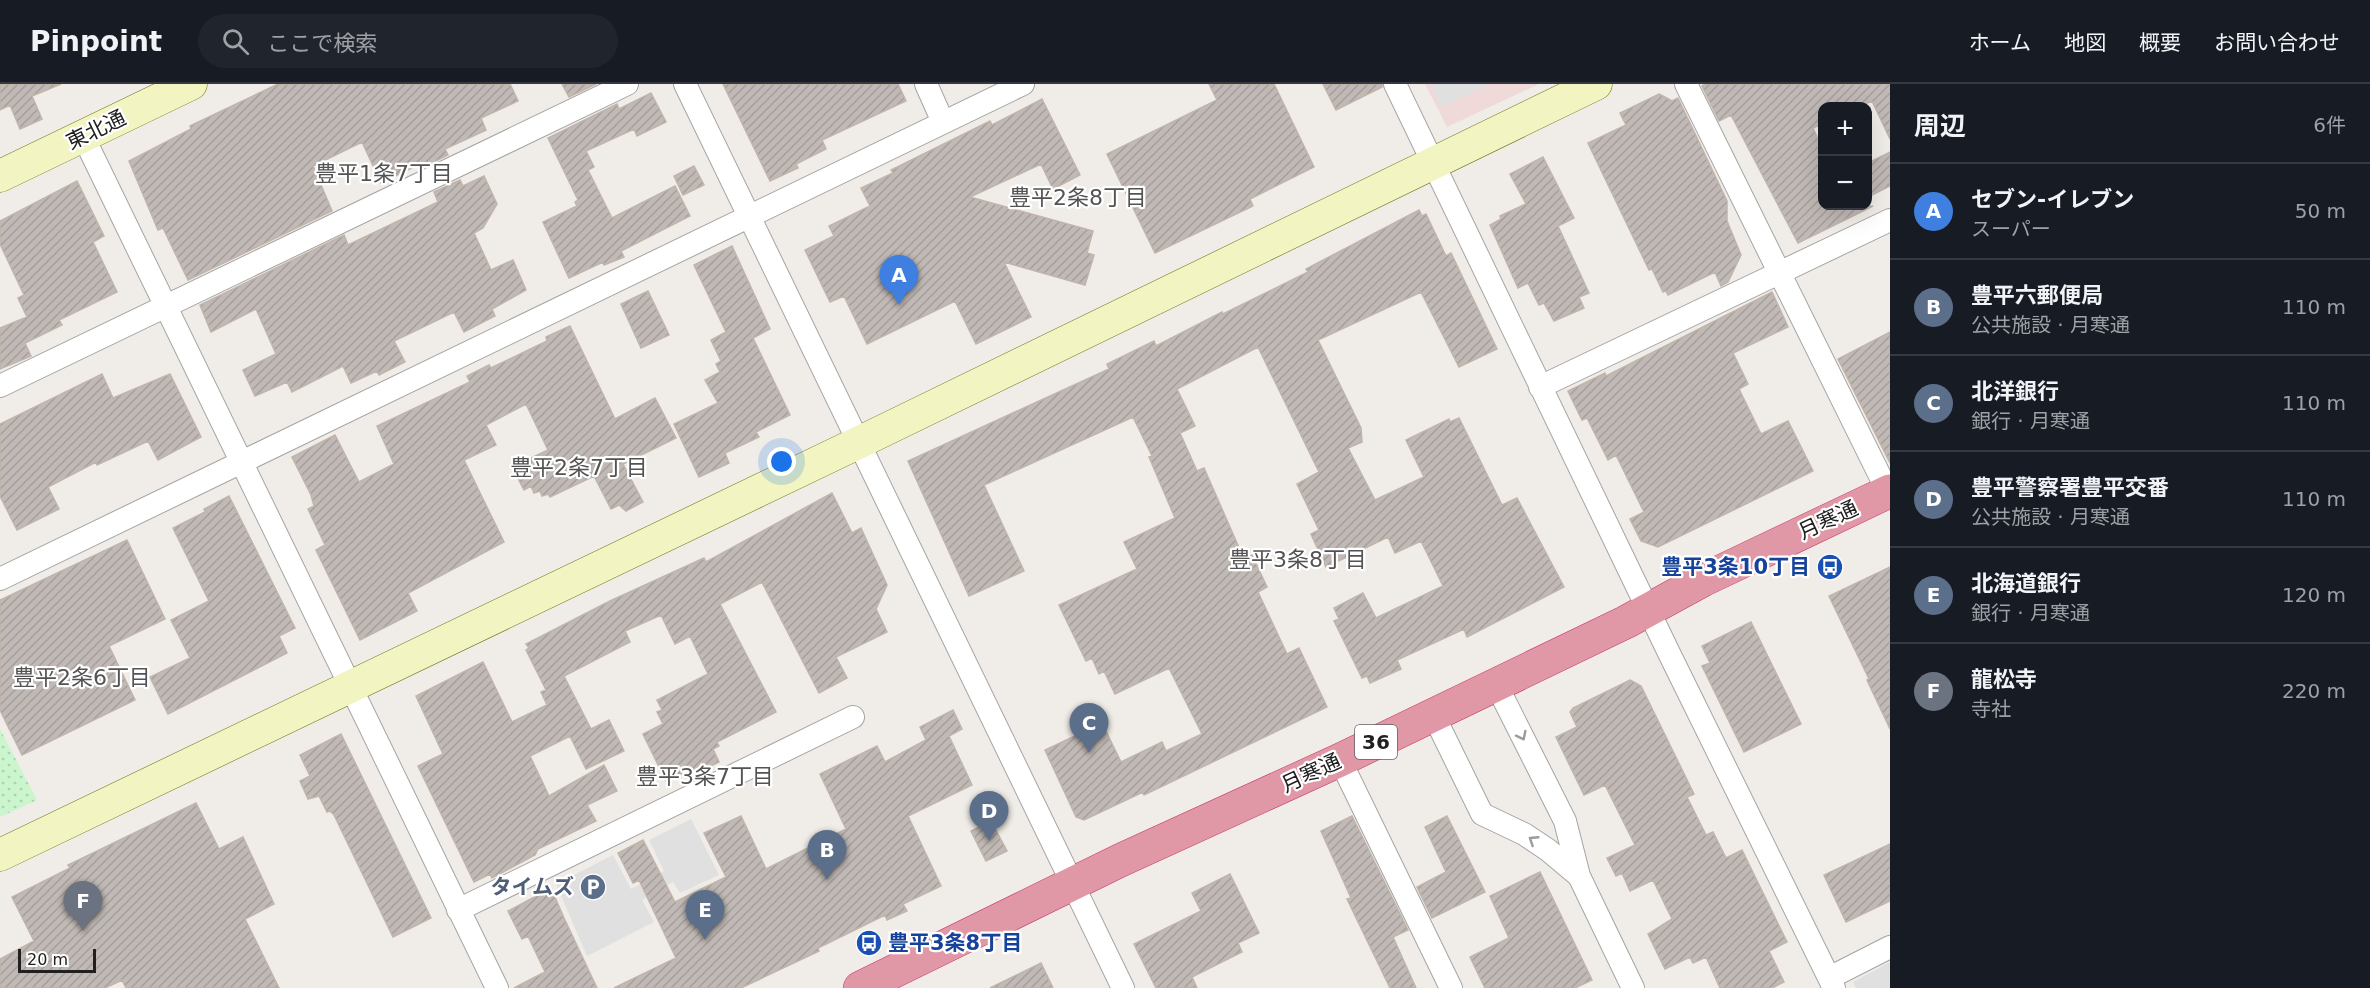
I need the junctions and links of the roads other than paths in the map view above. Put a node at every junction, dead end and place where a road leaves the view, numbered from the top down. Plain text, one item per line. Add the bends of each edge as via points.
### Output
1 (191, 84) edge
2 (627, 84) edge
3 (685, 84) edge
4 (926, 84) edge
5 (1023, 84) edge
6 (1395, 84) edge
7 (1596, 84) edge
8 (1686, 84) edge
9 (943, 123) junction
10 (83, 136) junction
11 (1435, 164) junction
12 (0, 176) edge
13 (750, 216) junction
14 (1890, 220) edge
15 (1780, 272) junction
16 (167, 306) junction
17 (0, 386) edge
18 (1540, 387) junction
19 (860, 442) junction
20 (243, 462) junction
21 (1889, 492) edge
22 (0, 579) edge
23 (1650, 610) junction
24 (1496, 684) junction
25 (351, 685) junction
26 (1433, 714) junction
27 (853, 717) dead end
28 (1340, 760) junction
29 (0, 855) edge
30 (1579, 876) junction
31 (1073, 883) junction
32 (458, 909) junction
33 (1890, 947) edge
34 (1831, 983) edge
35 (497, 988) edge
36 (860, 988) edge
37 (1123, 988) edge
38 (1451, 988) edge
39 (1634, 988) edge

1 - 10 street, 東北通
2 - 16 street
3 - 13 street
4 - 9 street
5 - 9 street
6 - 11 street
7 - 11 street
8 - 15 street
9 - 13 street
10 - 12 street, 東北通
10 - 16 street
11 - 18 street
11 - 19 street
13 - 19 street
13 - 20 street
14 - 15 street
15 - 18 street
15 - 21 street
16 - 17 street
16 - 20 street
18 - 23 street
19 - 25 street
19 - 31 street
20 - 22 street
20 - 25 street
21 - 23 highway, 月寒通 / 36 via 1703,580
23 - 24 highway, 月寒通 / 36
23 - 34 street
24 - 26 highway, 月寒通 / 36
24 -> 30 street via 1565,821
25 - 29 street
25 - 32 street
26 - 28 highway, 月寒通 / 36
30 -> 26 street via 1524,834 1482,814
27 - 32 street
28 - 31 highway, 月寒通 / 36
28 - 38 street
30 - 39 street
31 - 36 highway, 月寒通 / 36
31 - 37 street
32 - 35 street
33 - 34 street

